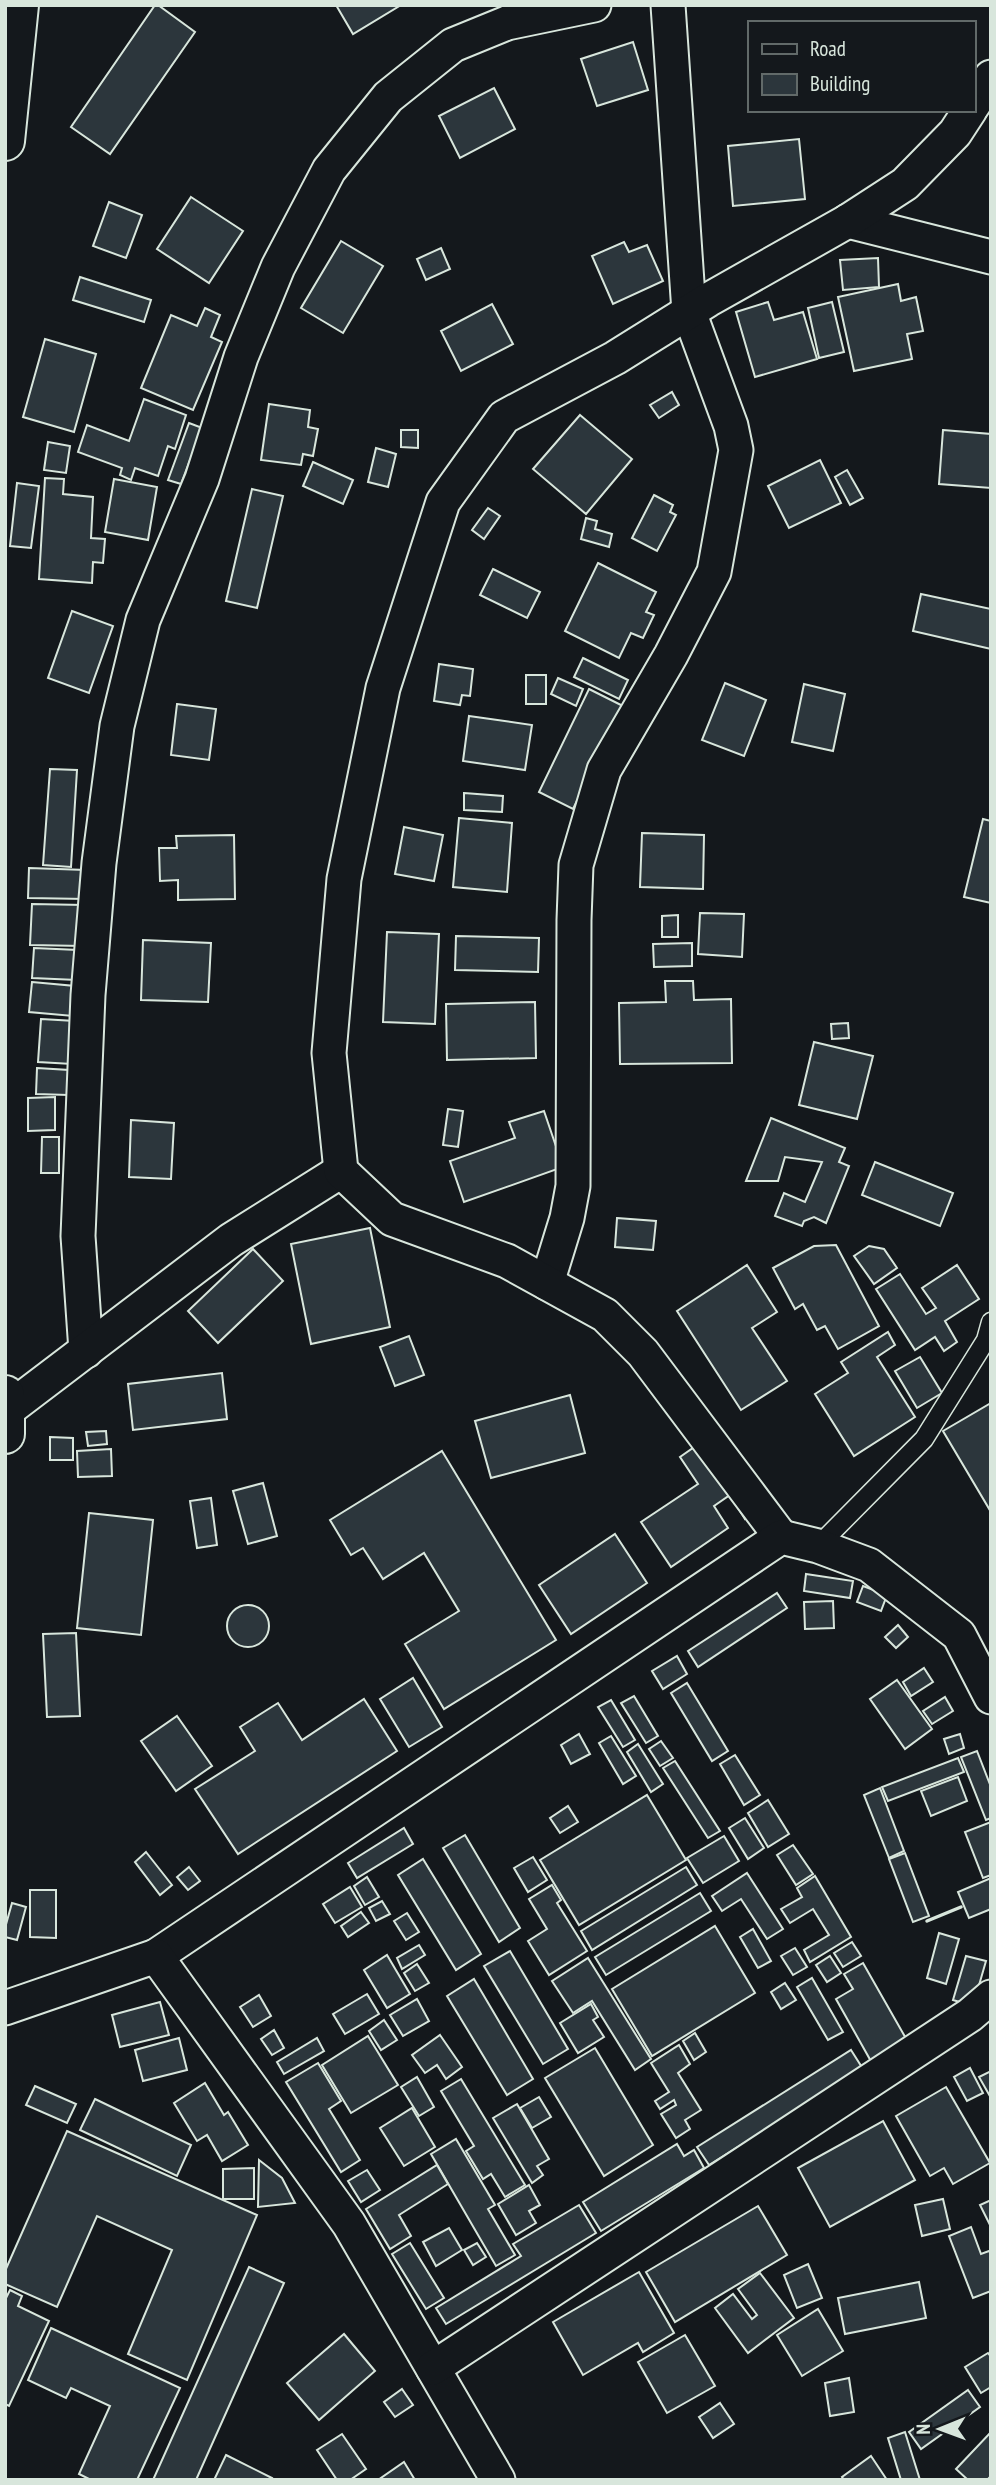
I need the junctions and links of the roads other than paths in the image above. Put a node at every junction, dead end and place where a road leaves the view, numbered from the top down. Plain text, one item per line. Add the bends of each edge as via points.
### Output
1 (19, 5) edge
2 (594, 5) edge
3 (668, 5) edge
4 (991, 77) edge
5 (975, 101) edge
6 (969, 112) edge
7 (5, 141) edge
8 (848, 221) junction
9 (991, 257) edge
10 (689, 312) junction
11 (341, 1171) junction
12 (547, 1283) junction
13 (991, 1322) edge
14 (86, 1351) junction
15 (5, 1395) edge
16 (6, 1411) edge
17 (5, 1434) edge
18 (780, 1537) junction
19 (818, 1546) junction
20 (991, 1697) edge
21 (156, 1956) junction
22 (991, 1997) edge
23 (5, 2008) edge
24 (433, 2368) junction
25 (498, 2480) edge

1 - 7 main road
2 - 14 street via 507,23 453,45 388,97 329,170 278,267 241,357 202,479 143,620 117,726 88,995 78,1236
3 - 10 street
4 - 5 street
6 - 8 street via 955,133 905,184
8 - 9 street
8 - 10 street
10 - 11 street via 504,418 443,502 383,688 344,879 329,1053
10 - 12 street via 731,426 735,468 714,572 604,770 576,865 573,1186
11 - 12 street via 392,1219 508,1261
11 - 14 street via 231,1240
12 - 18 street via 605,1315 643,1353
13 - 19 lane via 986,1340 924,1439
14 - 16 street
15 - 16 main road
16 - 17 main road
18 - 19 street
18 - 21 street
19 - 20 street via 869,1565 959,1635
21 - 23 street
21 - 24 street via 349,2224
22 - 24 street
24 - 25 street

